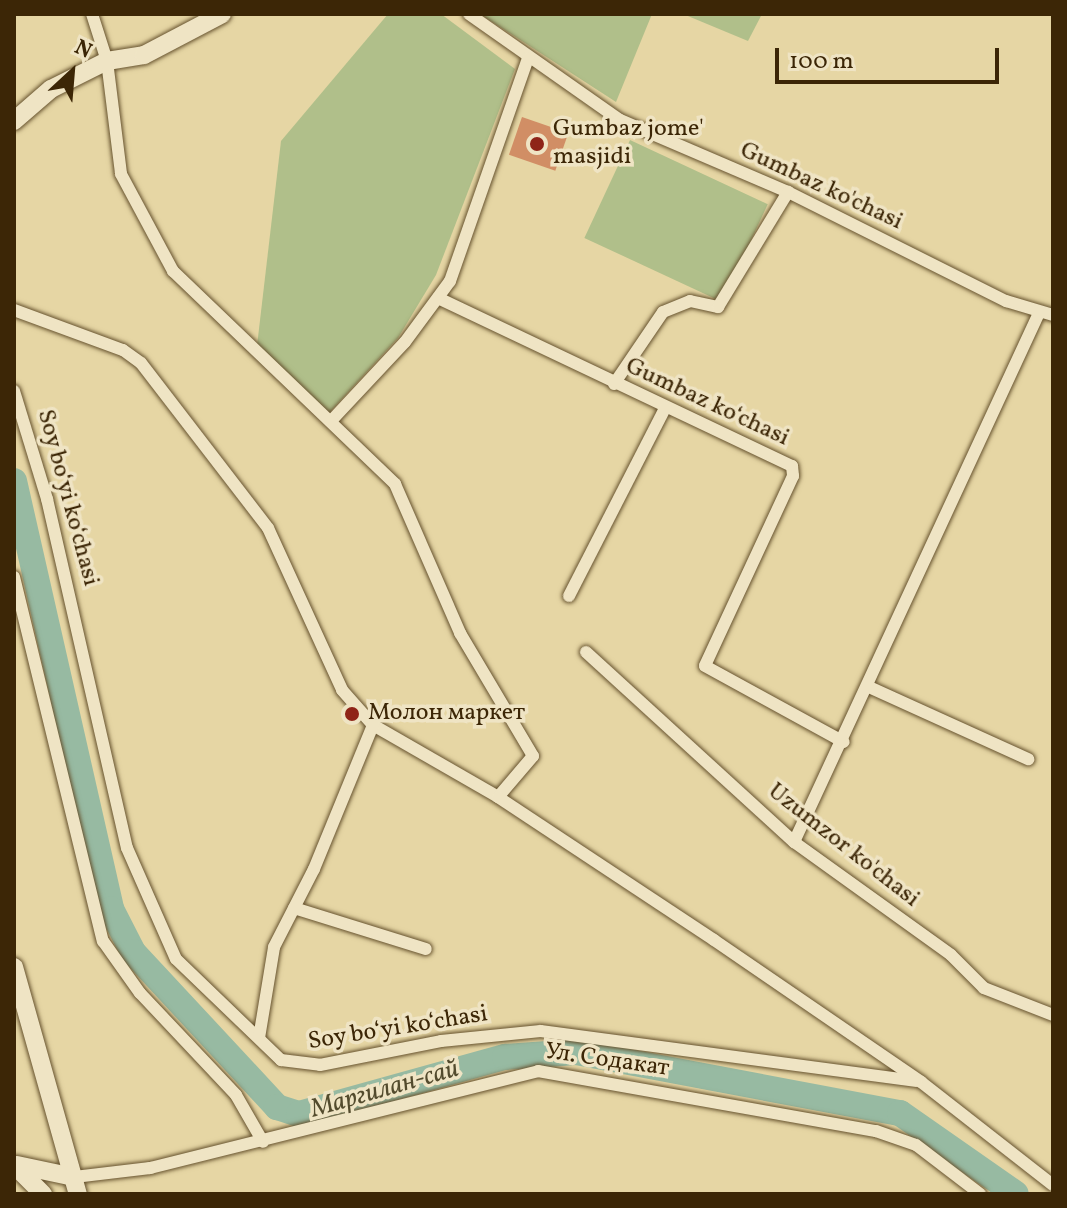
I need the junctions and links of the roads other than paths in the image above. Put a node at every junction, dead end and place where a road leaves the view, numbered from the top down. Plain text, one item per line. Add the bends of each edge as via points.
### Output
1 (92, 14) edge
2 (222, 14) edge
3 (469, 14) edge
4 (528, 58) junction
5 (107, 61) junction
6 (14, 121) edge
7 (788, 192) junction
8 (438, 298) junction
9 (14, 310) edge
10 (1039, 313) junction
11 (1053, 315) edge
12 (614, 384) junction
13 (14, 391) edge
14 (665, 408) junction
15 (331, 421) junction
16 (14, 577) edge
17 (569, 596) dead end
18 (586, 652) dead end
19 (869, 687) junction
20 (373, 725) junction
21 (844, 742) junction
22 (1028, 759) dead end
23 (498, 797) junction
24 (794, 842) junction
25 (294, 908) junction
26 (426, 949) dead end
27 (14, 967) edge
28 (1053, 1015) edge
29 (259, 1038) junction
30 (921, 1082) junction
31 (263, 1142) junction
32 (15, 1165) edge
33 (1053, 1185) edge
34 (76, 1186) edge
35 (43, 1194) edge
36 (980, 1194) edge

1 - 5 street
2 - 5 street via 144,55
3 - 4 street, Gumbaz ko'chasi
4 - 7 street, Gumbaz ko'chasi via 620,120
4 - 8 street via 465,247
5 - 6 street via 51,89
5 - 15 street via 121,174 173,271
7 - 10 street, Gumbaz ko'chasi
7 - 12 street via 718,307 690,301 663,312
8 - 12 street, Gumbaz koʻchasi
8 - 15 street
9 - 20 street via 123,350 141,363 268,528 342,690
10 - 11 street, Gumbaz ko'chasi
10 - 19 street
12 - 14 street, Gumbaz koʻchasi
13 - 29 street, Soy boʻyi koʻchasi via 47,499 127,848 176,959
14 - 17 street
14 - 21 street, Gumbaz koʻchasi via 788,463 795,472 705,666
15 - 23 street via 395,484 460,633 533,756
16 - 31 street via 103,941 140,993 236,1095
18 - 24 street, Uzumzor ko'chasi
19 - 21 street
19 - 22 street
20 - 23 street
20 - 25 street
21 - 24 street
23 - 30 street
24 - 28 street, Uzumzor ko'chasi via 951,955 984,988
25 - 26 street
25 - 29 street via 274,947
27 - 34 street
29 - 30 street, Soy boʻyi koʻchasi via 281,1060 297,1066 541,1031
30 - 33 street
31 - 34 street, Ул. Содакат
31 - 36 street, Ул. Содакат via 522,1072 548,1072 876,1131 927,1152
32 - 34 street
32 - 35 street

